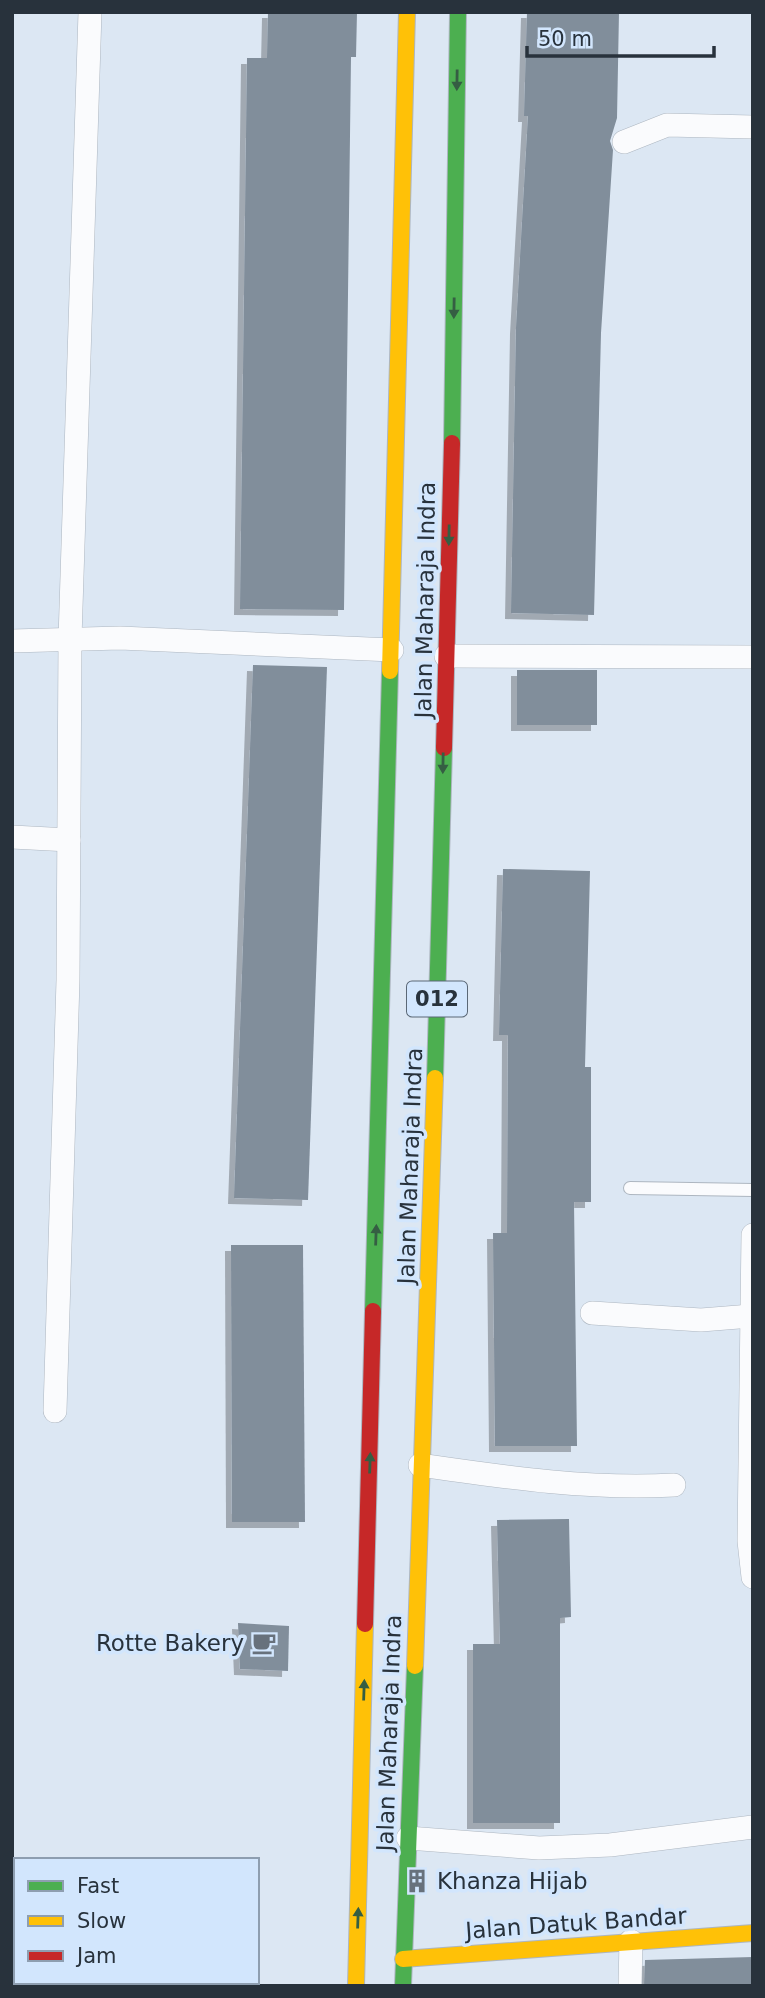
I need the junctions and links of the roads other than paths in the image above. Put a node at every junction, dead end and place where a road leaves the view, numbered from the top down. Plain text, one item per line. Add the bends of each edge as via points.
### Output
1 (90, 12) edge
2 (407, 12) edge
3 (458, 12) edge
4 (753, 127) edge
5 (624, 142) dead end
6 (70, 639) junction
7 (12, 641) edge
8 (392, 650) junction
9 (446, 656) junction
10 (753, 657) edge
11 (12, 837) edge
12 (69, 840) junction
13 (630, 1188) dead end
14 (753, 1190) edge
15 (753, 1235) edge
16 (751, 1310) edge
17 (592, 1313) dead end
18 (55, 1410) dead end
19 (420, 1465) junction
20 (674, 1485) dead end
21 (751, 1541) edge
22 (753, 1577) edge
23 (753, 1827) edge
24 (408, 1838) junction
25 (753, 1933) edge
26 (631, 1941) junction
27 (404, 1959) junction
28 (356, 1986) edge
29 (403, 1986) edge
30 (629, 1986) edge

1 - 6 street
2 - 8 main road, Jalan Maharaja Indra / 012
3 -> 9 main road, Jalan Maharaja Indra / 012
4 - 5 street via 667,125
6 - 7 street
6 - 8 street
6 - 12 street
28 -> 8 main road, Jalan Maharaja Indra / 012 via 379,1364
9 - 10 street
9 -> 19 main road, Jalan Maharaja Indra / 012
11 - 12 street
12 - 18 street
13 - 14 lane
15 - 16 street
16 - 17 street via 701,1320
16 - 21 street
19 - 20 street via 492,1476 642,1487
19 - 24 main road, Jalan Maharaja Indra / 012
21 - 22 street
23 - 24 street via 563,1847
24 - 27 main road, Jalan Maharaja Indra / 012
25 - 26 main road, Jalan Datuk Bandar
26 - 27 main road, Jalan Datuk Bandar
26 - 30 street
27 - 29 main road, Jalan Maharaja Indra / 012

